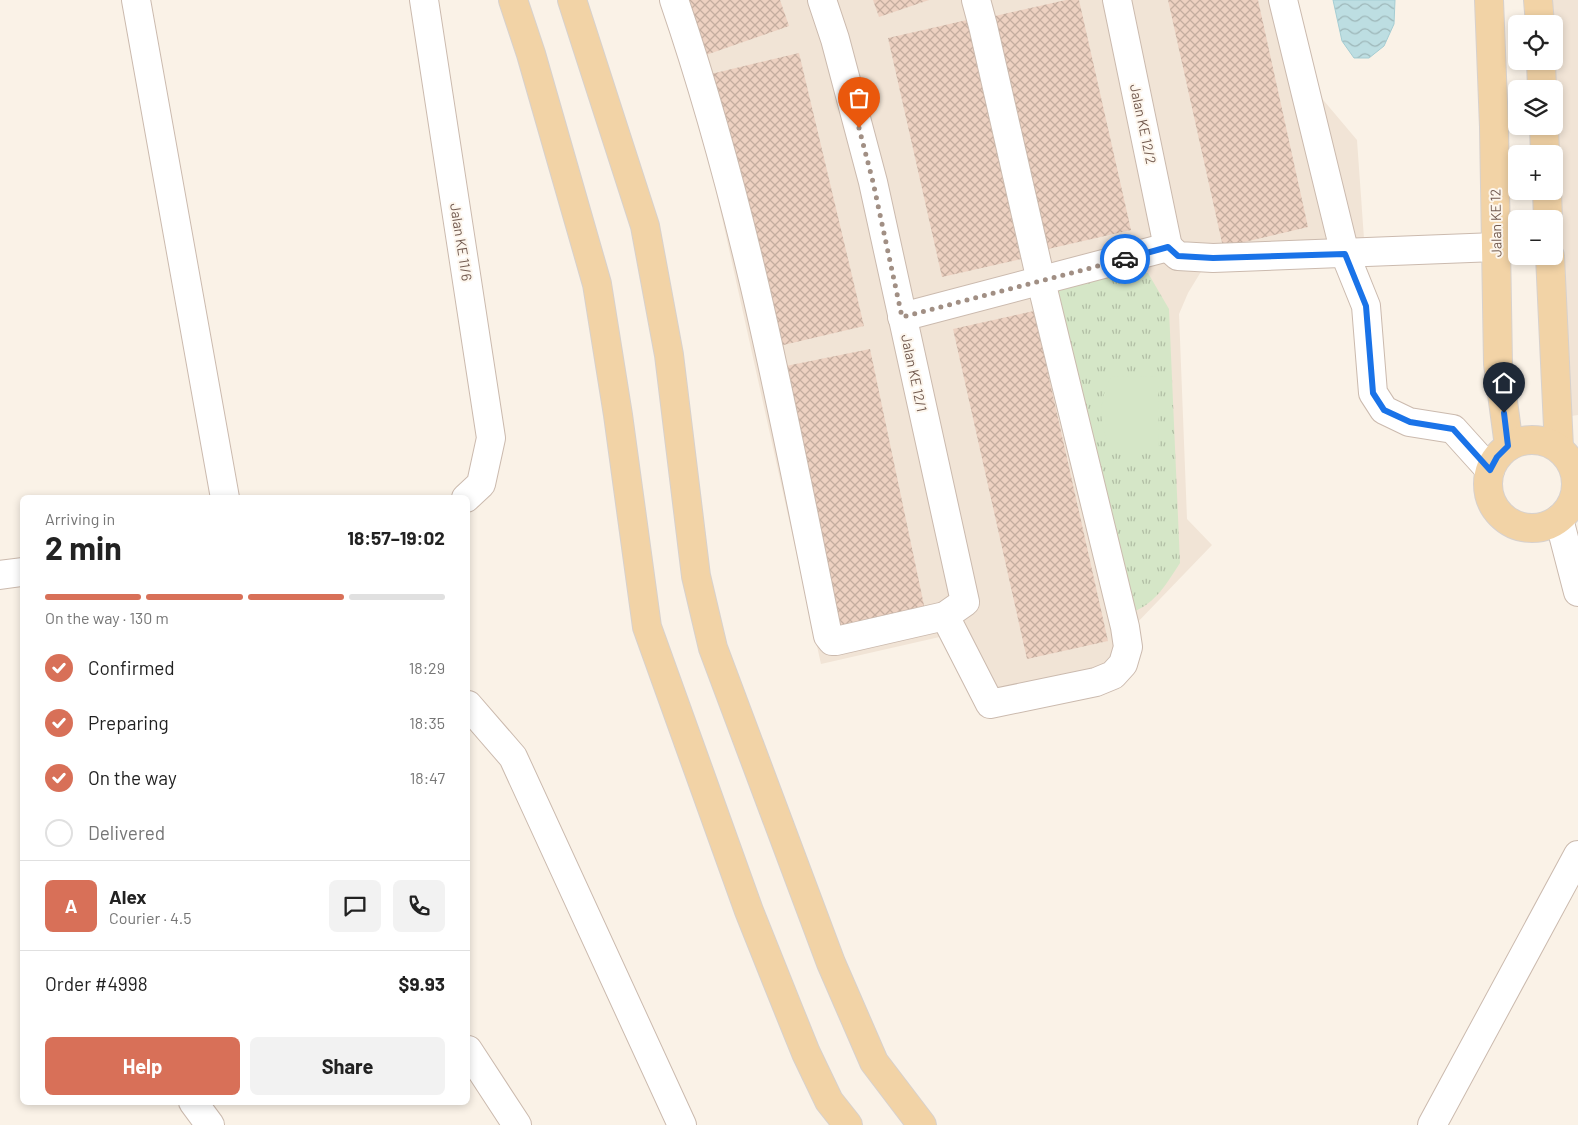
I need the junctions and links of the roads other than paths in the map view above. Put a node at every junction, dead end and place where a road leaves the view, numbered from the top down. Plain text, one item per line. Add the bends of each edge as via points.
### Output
1 (136, 0) edge
2 (424, 0) edge
3 (513, 0) edge
4 (572, 0) edge
5 (674, 0) edge
6 (822, 0) edge
7 (976, 0) edge
8 (1117, 0) edge
9 (1283, 0) edge
10 (1489, 0) edge
11 (1538, 0) edge
12 (1539, 15) edge
13 (1168, 247) junction
14 (1496, 247) junction
15 (1345, 254) junction
16 (1550, 265) edge
17 (1041, 281) junction
18 (902, 317) junction
19 (1508, 446) junction
20 (1559, 448) junction
21 (1490, 470) junction
22 (1577, 480) edge
23 (473, 490) edge
24 (224, 495) edge
25 (1559, 519) junction
26 (20, 572) edge
27 (0, 575) edge
28 (1578, 592) edge
29 (955, 609) junction
30 (470, 707) edge
31 (1578, 855) edge
32 (470, 1053) edge
33 (194, 1105) edge
34 (210, 1125) edge
35 (517, 1125) edge
36 (682, 1125) edge
37 (848, 1125) edge
38 (922, 1125) edge
39 (1432, 1125) edge

1 - 24 street
2 - 23 street, Jalan KE 11/6 via 491,438
3 - 37 main road via 532,54 597,284 647,627 787,1006 829,1101
4 - 38 main road via 645,226 669,354 696,576 713,648 839,981 874,1062
5 - 29 street via 718,136 769,342 828,636 836,641
6 - 18 street, Jalan KE 12/1 via 873,182
7 - 17 street
8 - 13 street, Jalan KE 12/2
9 - 15 street
10 - 14 main road, Jalan KE 12
11 - 12 main road
13 - 15 street via 1178,256 1213,258
13 - 17 street
14 - 15 street
14 - 19 main road, Jalan KE 12 via 1498,364
15 - 21 street via 1366,306 1373,393 1384,410 1410,422 1453,429
16 - 20 main road
17 - 18 street
17 - 29 street, Jalan KE 12/1 via 1128,647 1123,664 1112,675 1096,682 990,704
18 - 29 street, Jalan KE 12/1
19 - 20 main road via 1525,440 1543,440
19 - 21 main road
20 - 22 main road via 1568,457
21 - 25 main road via 1490,498 1507,520 1533,528
22 - 25 main road via 1575,495
25 - 28 street
26 - 27 street
30 - 36 street via 513,757
31 - 39 street
32 - 35 street
33 - 34 street

